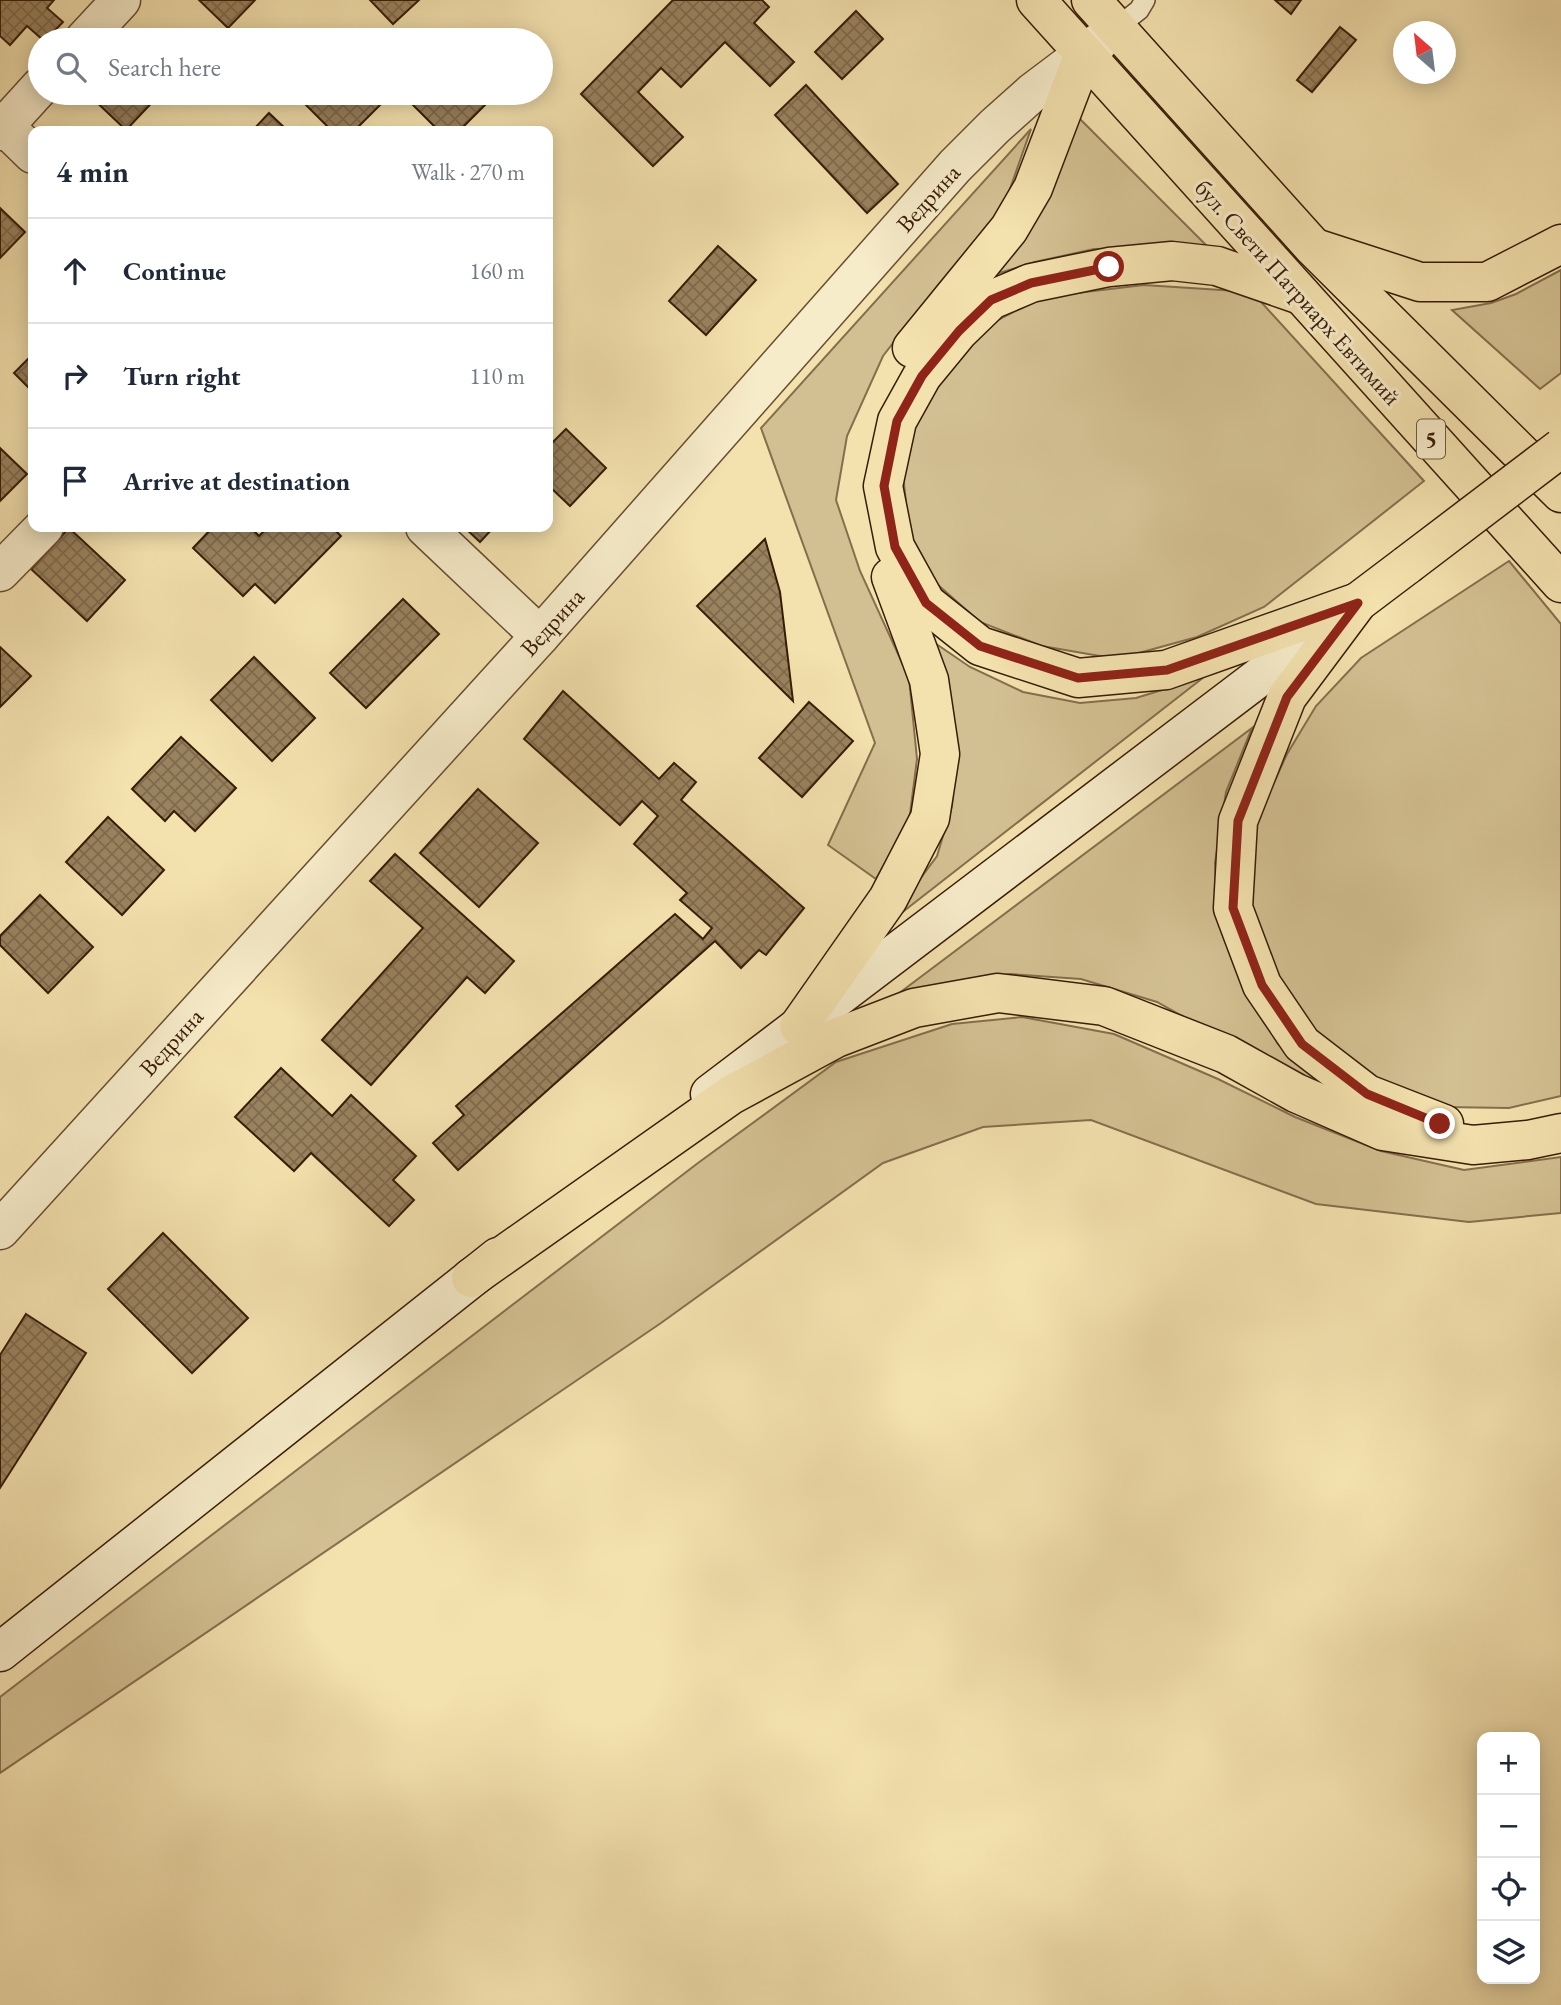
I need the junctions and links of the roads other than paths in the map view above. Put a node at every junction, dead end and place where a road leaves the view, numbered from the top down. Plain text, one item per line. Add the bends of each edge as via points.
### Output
1 (121, 0) edge
2 (1037, 0) edge
3 (1091, 0) edge
4 (1145, 0) edge
5 (95, 28) edge
6 (1116, 28) junction
7 (1084, 54) junction
8 (28, 99) edge
9 (1, 126) edge
10 (28, 150) edge
11 (1561, 244) edge
12 (1313, 247) junction
13 (1301, 295) junction
14 (1561, 448) edge
15 (1561, 493) edge
16 (39, 532) edge
17 (430, 532) edge
18 (0, 572) edge
19 (1559, 582) edge
20 (1358, 603) junction
21 (540, 636) junction
22 (799, 1026) junction
23 (1561, 1113) edge
24 (1561, 1133) edge
25 (0, 1230) edge
26 (471, 1278) junction
27 (0, 1652) edge

1 - 5 street
2 - 7 main road, бул. Свети Патриарх Евтимий
3 - 6 main road, бул. Свети Патриарх Евтимий
4 - 6 lane
6 - 7 street, Ведрина
6 - 12 main road, бул. Свети Патриарх Евтимий
7 - 13 main road, бул. Свети Патриарх Евтимий
7 - 21 street, Ведрина via 1034,92 955,166
7 - 22 main road via 1033,188 1009,229 911,350 886,393 871,433 866,484 878,545 929,680 940,754 930,818 888,899
8 - 9 street
9 - 10 street
11 - 12 main road via 1487,282 1420,282
12 - 15 main road, бул. Свети Патриарх Евтимий
13 - 19 main road, бул. Свети Патриарх Евтимий / 5
13 - 20 main road, 5 via 1217,266 1172,261 1109,267 1031,283 991,300 922,376 897,421 884,486 895,547 926,603 980,646 1078,678 1167,670
14 - 20 main road, 5, bridge
16 - 18 street
17 - 21 street
20 - 22 street
20 - 23 main road via 1287,697 1238,821 1233,908 1262,985 1302,1044 1367,1094 1440,1124 1510,1124
21 - 25 street, Ведрина
22 - 26 street
24 - 26 main road via 1473,1145 1383,1131 1296,1093 1226,1054 1104,1006 998,993 914,1008 824,1045 731,1095
26 - 27 street

